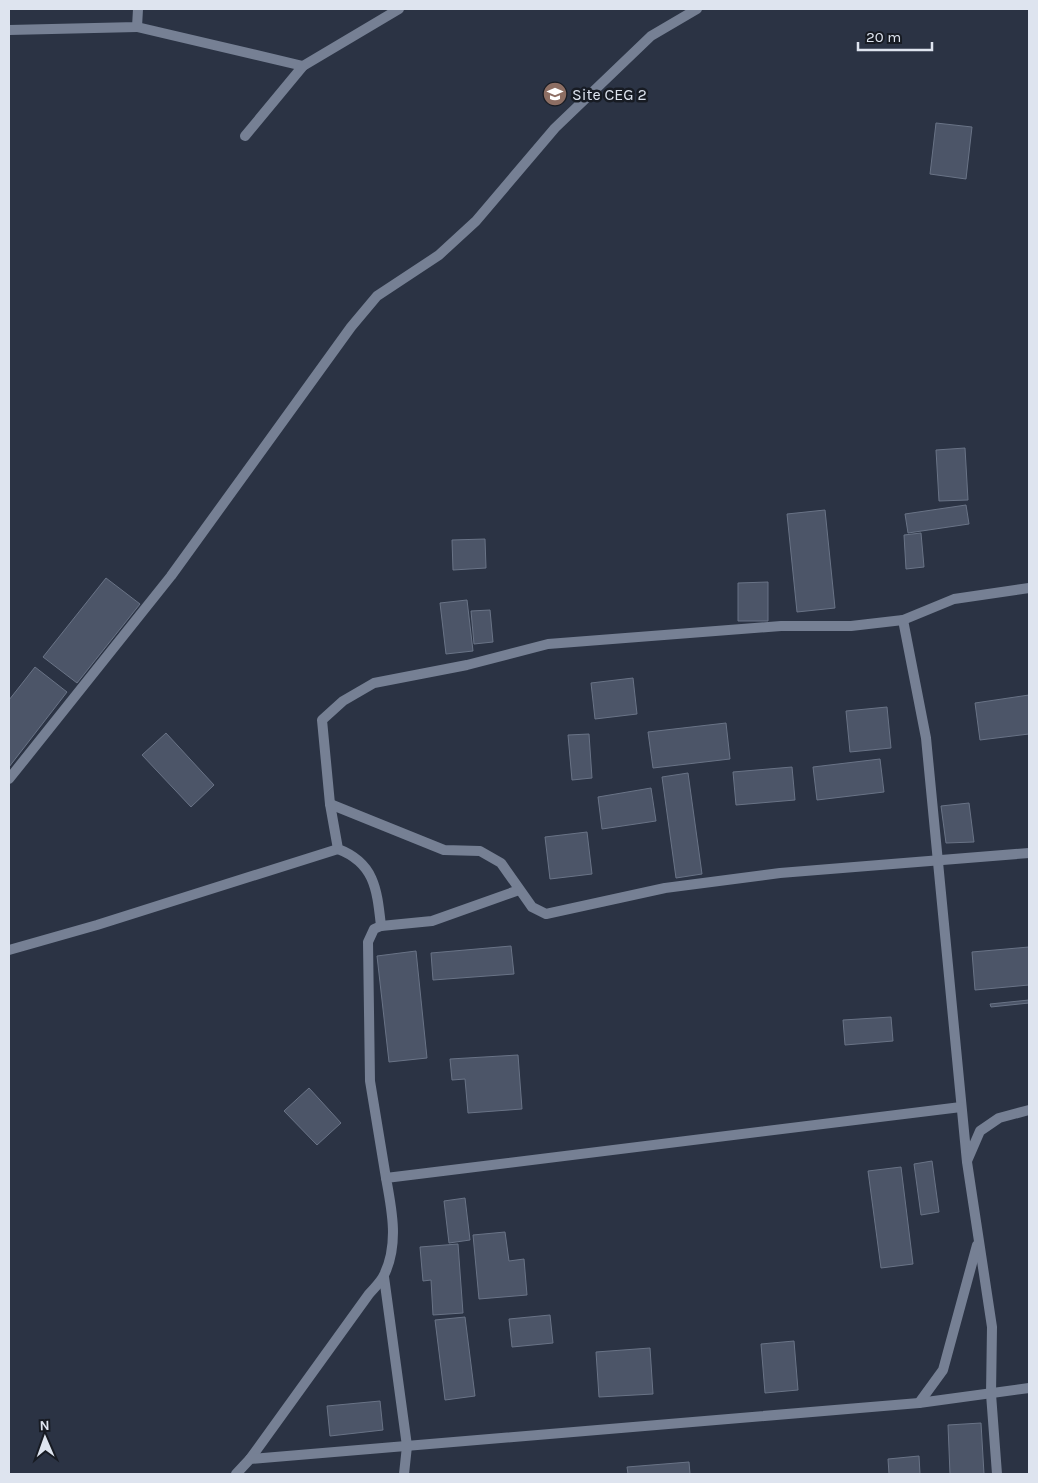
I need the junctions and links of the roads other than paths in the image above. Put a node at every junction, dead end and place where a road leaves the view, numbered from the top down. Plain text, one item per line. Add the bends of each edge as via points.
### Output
1 (138, 9) edge
2 (399, 9) edge
3 (697, 9) edge
4 (137, 27) junction
5 (9, 30) edge
6 (303, 66) junction
7 (245, 136) dead end
8 (1029, 588) edge
9 (903, 620) junction
10 (9, 779) edge
11 (330, 804) junction
12 (338, 850) junction
13 (1029, 854) edge
14 (939, 861) junction
15 (519, 890) junction
16 (381, 926) junction
17 (9, 950) edge
18 (961, 1106) junction
19 (1029, 1110) edge
20 (967, 1162) junction
21 (386, 1178) junction
22 (978, 1242) junction
23 (384, 1277) junction
24 (1029, 1388) edge
25 (992, 1394) junction
26 (919, 1403) junction
27 (407, 1446) junction
28 (250, 1459) junction
29 (236, 1474) edge
30 (404, 1474) edge
31 (997, 1474) edge

1 - 4 street
2 - 6 street
3 - 10 street via 651,36 555,128 476,221 439,255 377,296 351,327 171,576
4 - 5 street
4 - 6 street
6 - 7 street
8 - 9 street via 954,599
9 - 11 street via 548,644 467,666 374,683 343,701 322,720
9 - 14 street via 926,738
11 - 12 street
11 - 15 street via 444,850 480,851 501,863
12 - 16 street via 364,864 377,898
12 - 17 street
13 - 14 street
14 - 15 street via 780,873 665,888 546,914 532,907
14 - 18 street
15 - 16 street via 432,921
16 - 21 street via 374,929 368,942 369,1044 370,1080
18 - 20 street
18 - 21 street
19 - 20 street via 998,1118 980,1131
20 - 22 street
21 - 23 street via 394,1234
22 - 25 street via 992,1327
22 - 26 street via 943,1370
23 - 27 street
23 - 28 street
24 - 25 street
25 - 26 street
25 - 31 street
26 - 27 street
27 - 28 street
27 - 30 street
28 - 29 street

